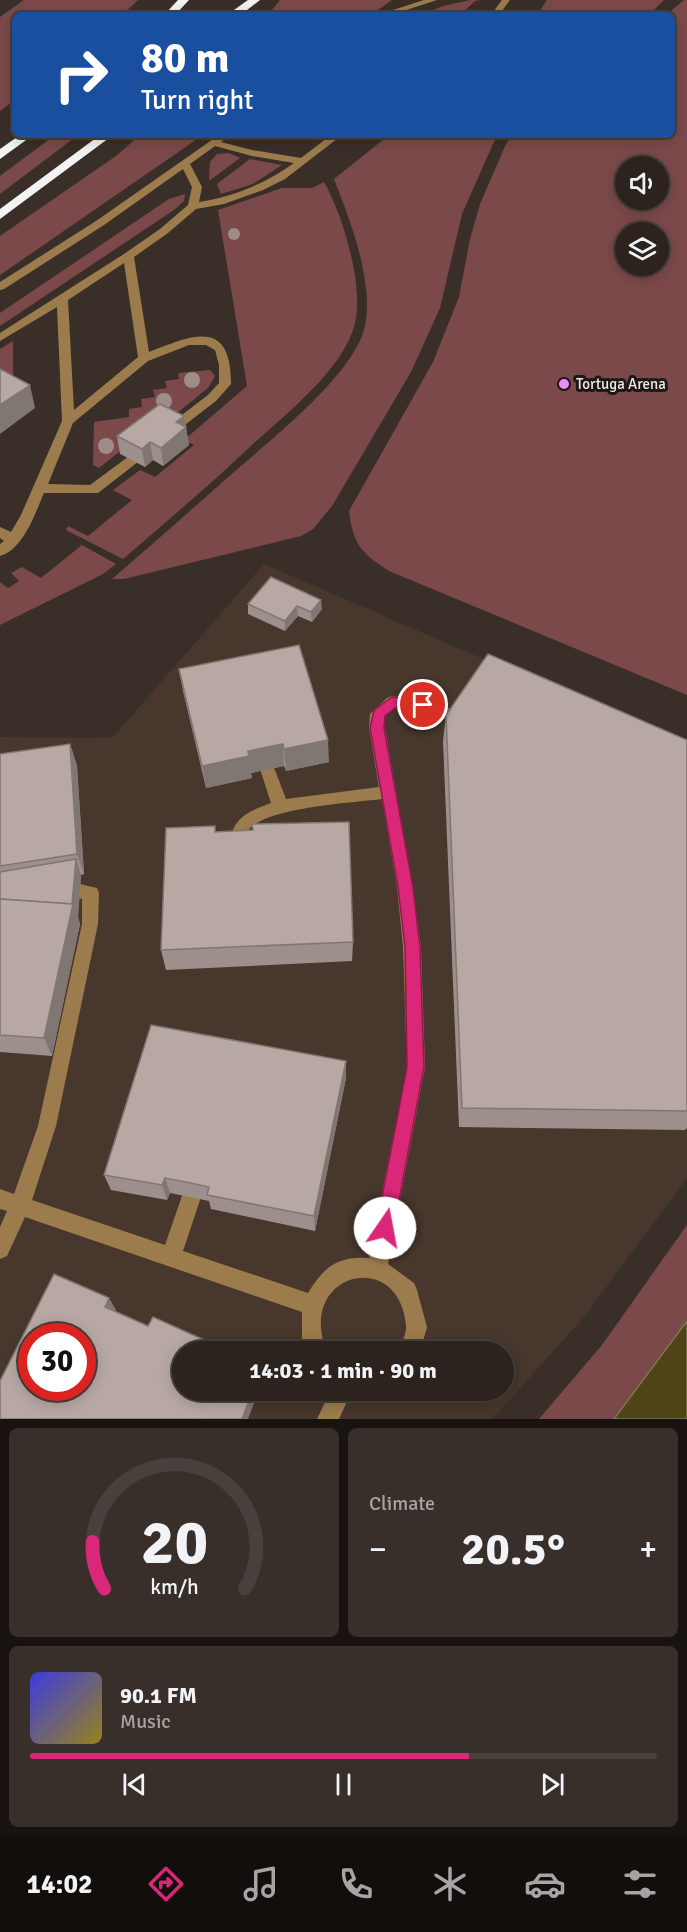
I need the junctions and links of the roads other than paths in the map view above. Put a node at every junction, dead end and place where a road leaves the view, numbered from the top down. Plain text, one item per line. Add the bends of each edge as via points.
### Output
1 (184, 0) edge
2 (248, 0) edge
3 (255, 0) edge
4 (406, 0) edge
5 (433, 0) edge
6 (172, 12) edge
7 (238, 12) edge
8 (238, 12) edge
9 (393, 12) edge
10 (395, 12) edge
11 (23, 138) edge
12 (103, 138) edge
13 (221, 138) edge
14 (333, 138) edge
15 (214, 143) junction
16 (0, 155) edge
17 (303, 161) junction
18 (185, 164) junction
19 (193, 206) junction
20 (0, 214) edge
21 (128, 256) junction
22 (0, 287) edge
23 (62, 298) junction
24 (0, 338) edge
25 (144, 358) junction
26 (68, 421) junction
27 (40, 488) junction
28 (0, 532) edge
29 (14, 540) junction
30 (0, 551) edge
31 (460, 718) edge
32 (268, 769) edge
33 (388, 792) junction
34 (280, 806) junction
35 (236, 852) edge
36 (80, 891) dead end
37 (191, 1197) edge
38 (0, 1199) edge
39 (20, 1206) junction
40 (0, 1249) edge
41 (171, 1257) junction
42 (377, 1268) junction
43 (312, 1305) junction
44 (312, 1341) edge
45 (413, 1341) edge
46 (337, 1401) edge
47 (328, 1419) edge

1 - 6 highway
2 - 7 highway
3 - 8 highway
4 - 9 street
5 - 10 street
11 - 16 highway
12 - 20 highway
13 - 15 street
14 - 17 street
15 - 17 street
15 - 18 street
17 - 19 street via 259,188 220,202
18 - 19 street via 196,187
18 - 22 street
19 - 21 street
21 - 23 street
21 - 25 street
23 - 24 street
23 - 26 street
25 - 26 street
25 - 27 street via 188,341 208,341 220,348 225,384 93,490
26 - 27 street
27 - 29 street
28 - 29 street
29 - 30 street
31 - 33 street via 436,707 410,702 392,702 378,714
32 - 34 street
33 - 34 street
33 - 42 street via 412,947 416,1067
34 - 35 street via 256,816 240,829
36 - 39 street via 91,893 90,924 47,1126
37 - 41 street
38 - 39 street
39 - 40 street
39 - 41 street
41 - 43 street
42 - 43 street via 350,1267 327,1281
42 - 45 street via 407,1290 417,1327
43 - 44 street
46 - 47 street

